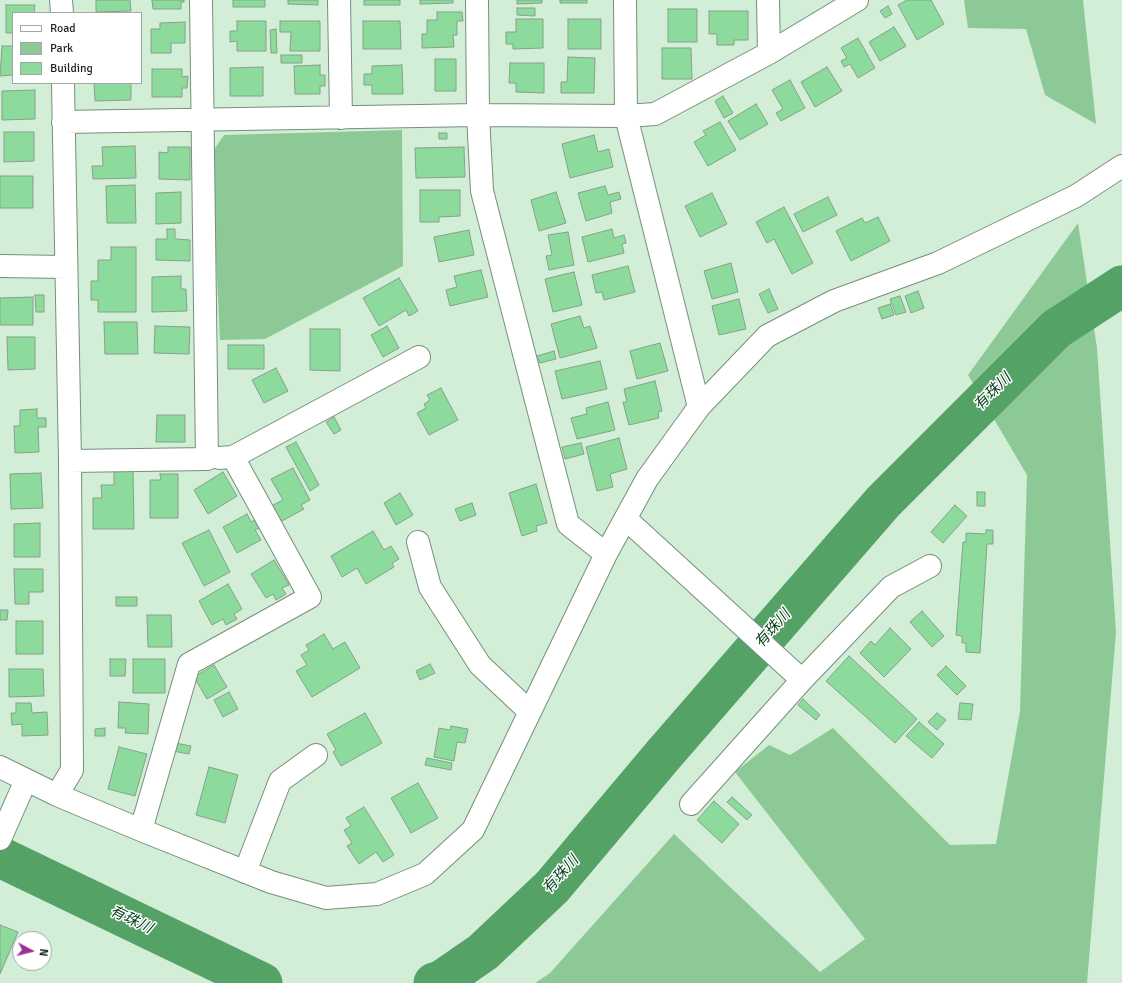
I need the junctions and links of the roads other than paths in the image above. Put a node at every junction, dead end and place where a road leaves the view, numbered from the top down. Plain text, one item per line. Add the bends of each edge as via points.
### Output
1 (62, 0) edge
2 (201, 0) edge
3 (339, 0) edge
4 (478, 0) edge
5 (625, 0) edge
6 (768, 0) edge
7 (857, 0) edge
8 (62, 12) edge
9 (769, 53) junction
10 (63, 84) edge
11 (478, 115) junction
12 (626, 116) junction
13 (340, 118) junction
14 (203, 120) junction
15 (63, 122) junction
16 (1122, 166) edge
17 (0, 266) edge
18 (66, 267) junction
19 (419, 357) dead end
20 (700, 407) junction
21 (233, 457) junction
22 (207, 458) junction
23 (70, 461) junction
24 (626, 519) junction
25 (418, 542) dead end
26 (606, 554) junction
27 (930, 566) dead end
28 (794, 673) junction
29 (530, 712) junction
30 (316, 755) dead end
31 (0, 767) edge
32 (26, 780) junction
33 (57, 795) junction
34 (691, 804) dead end
35 (141, 830) junction
36 (0, 839) edge
37 (245, 872) junction

1 - 8 street
2 - 14 street
3 - 13 street
4 - 11 street
5 - 12 street
6 - 9 street
7 - 9 street
9 - 12 street via 655,114
10 - 15 street
11 - 12 street
11 - 13 street
11 - 26 street via 482,191 568,524
12 - 20 street
13 - 14 street
14 - 15 street
14 - 22 street
15 - 18 street
16 - 20 street via 1076,196 938,263 834,301 767,336
17 - 18 street
18 - 23 street
19 - 21 street
20 - 24 street via 647,479
21 - 22 street
21 - 35 street via 310,597 189,664
22 - 23 street
23 - 33 street via 72,770
24 - 26 street
24 - 28 street
25 - 29 street via 430,587 480,665
26 - 29 street
27 - 28 street via 891,587
28 - 34 street
29 - 37 street via 474,830 426,874 377,894 326,898
30 - 37 street via 280,781
31 - 32 street
32 - 33 street
32 - 36 street
33 - 35 street
35 - 37 street

